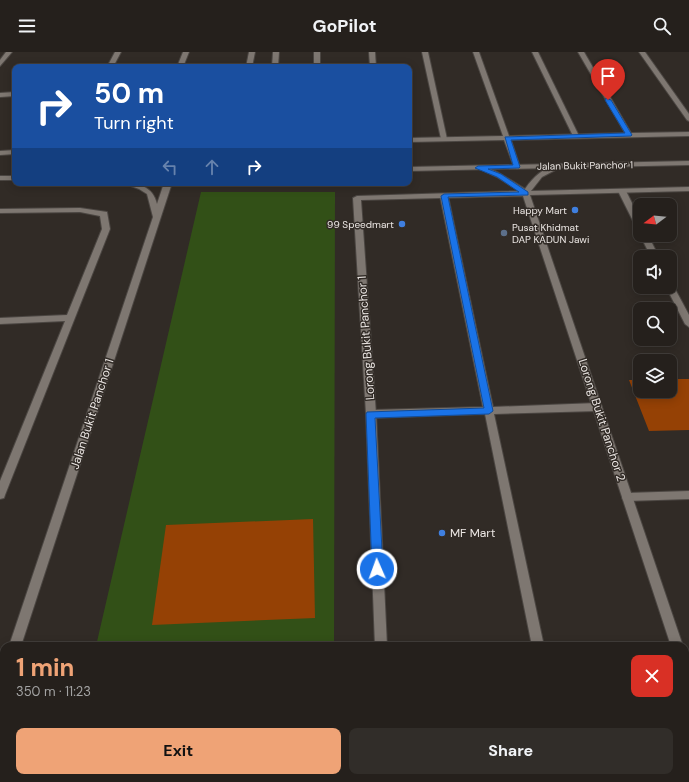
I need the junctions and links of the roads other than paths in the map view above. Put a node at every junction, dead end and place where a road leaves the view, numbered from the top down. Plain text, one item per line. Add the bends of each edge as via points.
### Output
1 (9, 52) edge
2 (118, 52) edge
3 (186, 52) edge
4 (252, 52) edge
5 (276, 52) edge
6 (317, 52) edge
7 (372, 52) edge
8 (424, 52) edge
9 (476, 52) edge
10 (535, 52) edge
11 (580, 52) edge
12 (642, 52) edge
13 (0, 64) edge
14 (112, 64) edge
15 (181, 64) edge
16 (250, 64) edge
17 (274, 64) edge
18 (317, 64) edge
19 (373, 64) edge
20 (12, 94) edge
21 (0, 95) edge
22 (689, 119) edge
23 (689, 134) edge
24 (629, 135) junction
25 (576, 136) junction
26 (508, 138) junction
27 (444, 139) junction
28 (412, 140) edge
29 (12, 152) edge
30 (0, 153) edge
31 (689, 163) edge
32 (559, 166) junction
33 (517, 167) junction
34 (478, 168) junction
35 (412, 169) edge
36 (0, 178) edge
37 (12, 178) edge
38 (136, 186) edge
39 (167, 186) edge
40 (689, 189) edge
41 (622, 191) junction
42 (526, 193) junction
43 (444, 196) junction
44 (0, 211) edge
45 (633, 213) edge
46 (156, 218) junction
47 (674, 294) edge
48 (71, 318) junction
49 (0, 321) edge
50 (689, 324) edge
51 (597, 407) junction
52 (489, 411) junction
53 (371, 414) junction
54 (0, 495) edge
55 (689, 495) edge
56 (627, 497) junction
57 (16, 642) edge
58 (381, 642) edge
59 (537, 642) edge
60 (676, 642) edge

1 - 13 street
2 - 14 street
3 - 15 street
4 - 16 street
5 - 17 street
6 - 18 street
7 - 19 street
8 - 27 street
9 - 26 street
10 - 25 street
11 - 24 street
12 - 22 street
20 - 21 street
23 - 24 street
24 - 25 street
25 - 26 street
26 - 27 street
26 - 33 street
27 - 28 street
29 - 30 street
31 - 32 street, Jalan Bukit Panchor 1
32 - 33 street, Jalan Bukit Panchor 1
32 - 42 street via 542,172
33 - 34 street, Jalan Bukit Panchor 1
34 - 35 street, Jalan Bukit Panchor 1
34 - 42 street via 499,176
36 - 37 street
38 - 46 street via 152,195
39 - 46 street, Jalan Bukit Panchor 1
40 - 41 street
41 - 42 street
41 - 45 street
42 - 43 street
42 - 51 street, Lorong Bukit Panchor 2
43 - 52 street
43 - 53 street, Lorong Bukit Panchor 1 via 357,198
44 - 48 street via 80,210 104,214 106,229
46 - 57 street, Jalan Bukit Panchor 1
47 - 50 street
48 - 49 street
48 - 54 street
51 - 52 street
51 - 56 street, Lorong Bukit Panchor 2
52 - 53 street
52 - 59 street
53 - 58 street, Lorong Bukit Panchor 1
55 - 56 street
56 - 60 street, Lorong Bukit Panchor 2

